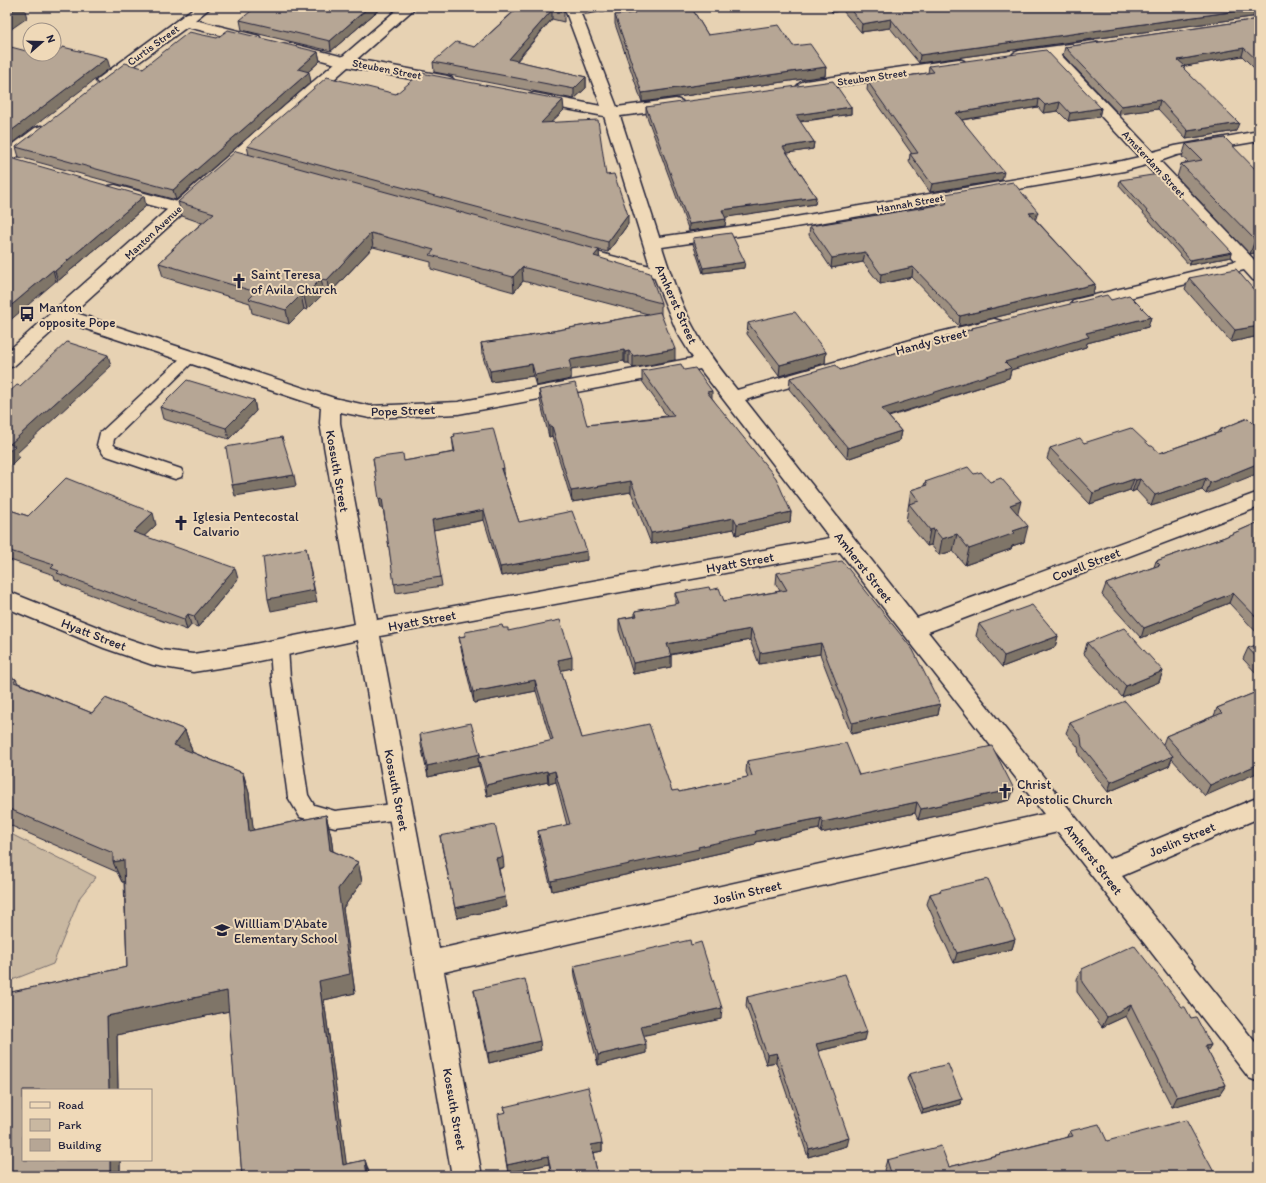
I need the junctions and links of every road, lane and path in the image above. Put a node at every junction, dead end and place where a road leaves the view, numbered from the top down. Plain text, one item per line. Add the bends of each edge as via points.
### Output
1 (204, 7) edge
2 (408, 7) edge
3 (601, 7) edge
4 (572, 9) edge
5 (185, 22) junction
6 (1104, 44) edge
7 (1049, 51) junction
8 (1002, 58) edge
9 (344, 61) junction
10 (970, 63) edge
11 (462, 84) edge
12 (790, 88) edge
13 (94, 89) edge
14 (517, 94) edge
15 (689, 102) edge
16 (611, 113) junction
17 (50, 123) edge
18 (1259, 136) edge
19 (7, 157) edge
20 (1150, 159) junction
21 (97, 185) edge
22 (179, 208) junction
23 (652, 243) junction
24 (555, 245) edge
25 (1253, 270) edge
26 (662, 274) junction
27 (1065, 308) edge
28 (63, 314) junction
29 (1011, 320) edge
30 (189, 358) junction
31 (7, 362) edge
32 (705, 362) junction
33 (732, 397) junction
34 (331, 404) junction
35 (176, 473) dead end
36 (1259, 498) edge
37 (845, 543) junction
38 (7, 599) edge
39 (912, 629) junction
40 (366, 630) junction
41 (279, 648) junction
42 (1259, 807) edge
43 (401, 811) junction
44 (1064, 820) junction
45 (1104, 872) junction
46 (430, 963) junction
47 (1259, 1070) edge
48 (467, 1176) edge

1 - 5 street, Curtis Street
2 - 9 street, Manton Avenue
3 - 4 street
4 - 16 street, Amherst Street
5 - 9 street, Steuben Street
5 - 13 street, Curtis Street
6 - 7 street
7 - 8 street
7 - 20 street, Amsterdam Street
9 - 11 street, Steuben Street
9 - 22 street, Manton Avenue via 243,160
10 - 12 street, Steuben Street
14 - 16 street
15 - 16 street
16 - 23 street, Amherst Street
17 - 19 street
18 - 20 street, Hannah Street via 1174,151
20 - 23 street, Hannah Street via 1116,168
20 - 25 street, Amsterdam Street
21 - 22 street
22 - 28 street, Manton Avenue
23 - 26 street, Amherst Street
24 - 26 street
25 - 27 street
26 - 32 street, Amherst Street via 686,332
28 - 30 street, Pope Street
28 - 31 street, Manton Avenue
29 - 33 street, Handy Street via 935,338
30 - 34 street, Pope Street
30 - 35 lane via 106,438 105,445 110,451
32 - 33 street, Amherst Street
32 - 34 street, Pope Street via 458,408 370,412
33 - 37 street, Amherst Street
34 - 40 street, Kossuth Street via 330,423
36 - 39 street, Covell Street
37 - 39 street, Amherst Street
37 - 40 street, Hyatt Street
38 - 41 street, Hyatt Street via 161,659 193,663
39 - 44 street, Amherst Street
40 - 41 street, Hyatt Street
40 - 43 street, Kossuth Street
41 - 43 lane via 298,797 307,812 335,819
42 - 45 street, Joslin Street
43 - 46 street, Kossuth Street
44 - 45 street, Amherst Street
44 - 46 street, Joslin Street
45 - 47 street, Amherst Street
46 - 48 street, Kossuth Street

